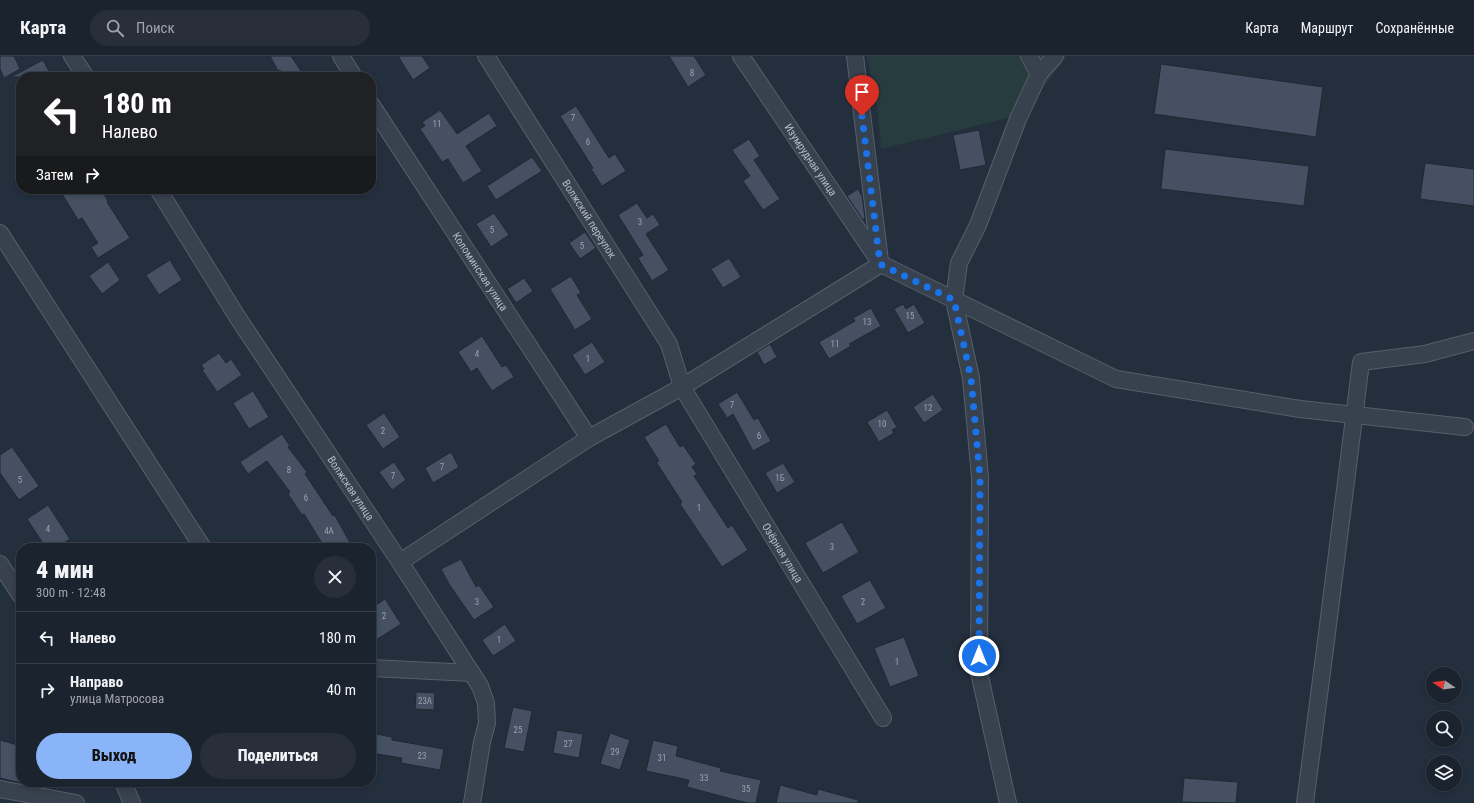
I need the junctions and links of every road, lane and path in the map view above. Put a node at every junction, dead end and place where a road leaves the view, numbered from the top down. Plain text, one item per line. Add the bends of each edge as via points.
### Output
1 (72, 56) edge
2 (341, 56) edge
3 (486, 56) edge
4 (741, 56) edge
5 (855, 56) edge
6 (1030, 56) edge
7 (1055, 56) edge
8 (83, 72) edge
9 (351, 72) edge
10 (1039, 74) junction
11 (376, 112) edge
12 (161, 194) edge
13 (0, 233) edge
14 (880, 264) junction
15 (954, 300) junction
16 (1474, 342) edge
17 (682, 387) junction
18 (1354, 415) junction
19 (1465, 427) dead end
20 (589, 438) junction
21 (200, 543) edge
22 (400, 562) junction
23 (0, 564) edge
24 (16, 588) edge
25 (376, 668) edge
26 (472, 673) junction
27 (883, 718) dead end
28 (125, 787) edge
29 (0, 789) edge
30 (76, 803) edge
31 (132, 803) edge
32 (472, 803) edge
33 (1008, 803) edge
34 (1304, 803) edge

1 - 8 street
2 - 9 street
3 - 17 street, Волжский переулок via 669,344
4 - 14 street, Изумрудная улица
5 - 14 street
6 - 10 street
7 - 10 street
10 - 15 street via 1018,119 978,225 958,263
11 - 20 street, Коломинская улица
12 - 22 street, Волжская улица via 238,318
13 - 21 street
14 - 15 street
14 - 17 street
15 - 18 street via 1116,379 1300,409
15 - 33 street via 971,378 980,477 978,672
16 - 18 street via 1425,354 1361,362
17 - 20 street
17 - 27 street, Озёрная улица
18 - 19 street
18 - 34 street
20 - 22 street
22 - 26 street, Волжская улица
23 - 24 street
25 - 26 street
26 - 32 street, Волжская улица via 486,703 487,723
28 - 31 street
29 - 30 street

